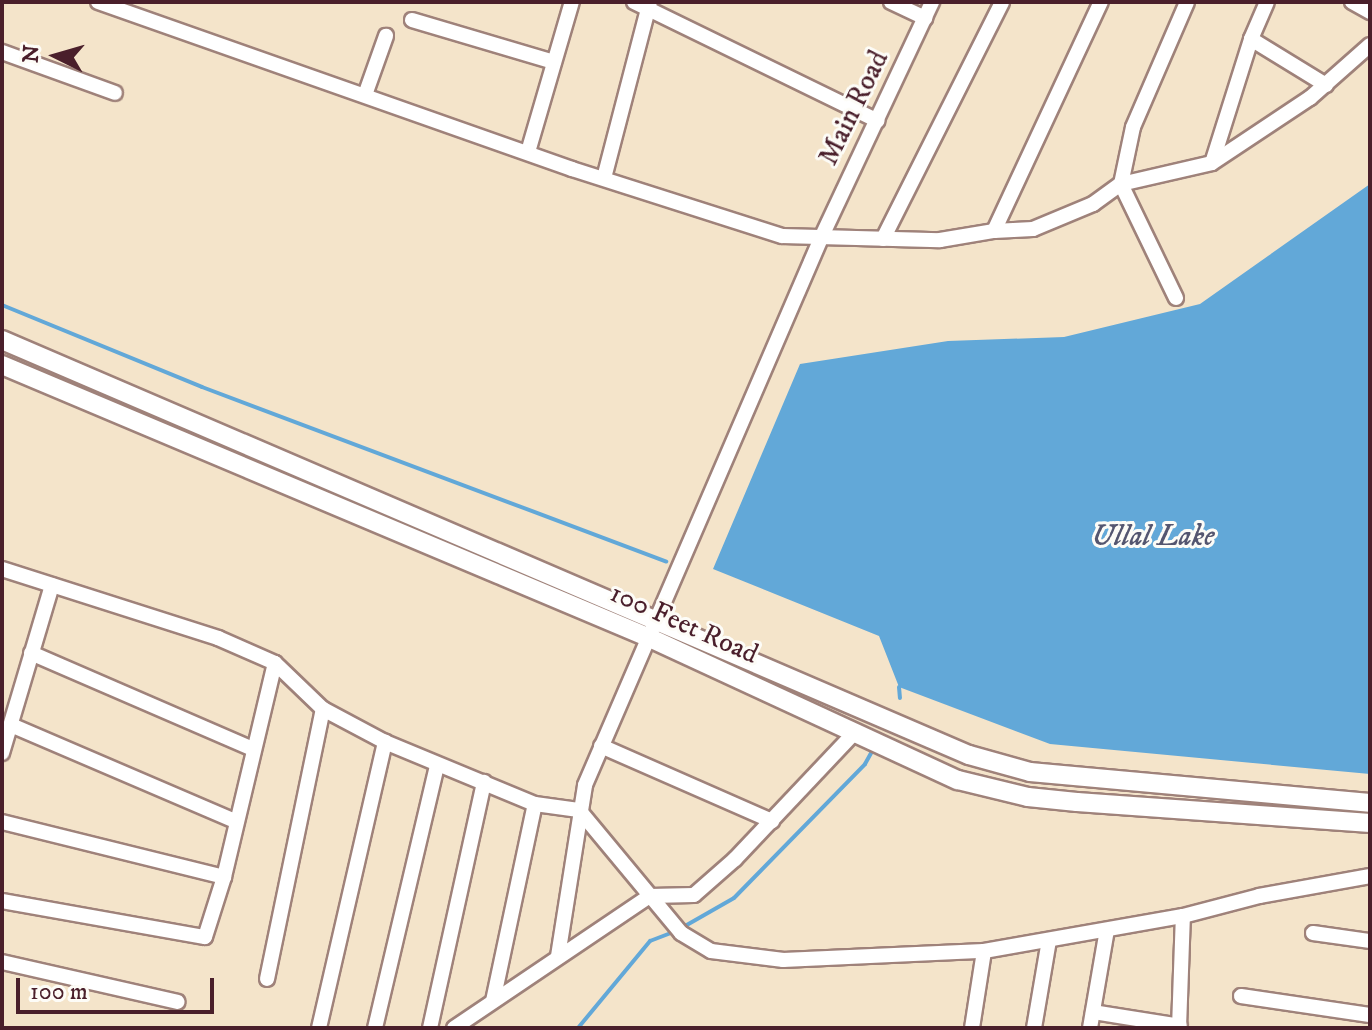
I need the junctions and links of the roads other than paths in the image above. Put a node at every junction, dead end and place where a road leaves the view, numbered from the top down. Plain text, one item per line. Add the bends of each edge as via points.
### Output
1 (98, 2) edge
2 (572, 2) edge
3 (634, 2) edge
4 (891, 2) edge
5 (932, 2) edge
6 (1002, 2) edge
7 (1101, 2) edge
8 (1187, 2) edge
9 (1267, 2) edge
10 (1352, 2) edge
11 (650, 5) edge
12 (1370, 12) edge
13 (925, 18) junction
14 (412, 20) dead end
15 (386, 36) dead end
16 (1251, 39) junction
17 (1370, 45) edge
18 (2, 52) edge
19 (554, 62) junction
20 (1326, 85) junction
21 (115, 93) dead end
22 (365, 95) junction
23 (878, 121) junction
24 (528, 152) junction
25 (1212, 163) junction
26 (604, 178) junction
27 (1121, 184) junction
28 (994, 231) junction
29 (822, 236) junction
30 (883, 239) junction
31 (1176, 298) dead end
32 (2, 340) edge
33 (2, 365) edge
34 (2, 569) edge
35 (52, 585) junction
36 (658, 619) junction
37 (650, 638) junction
38 (31, 653) junction
39 (275, 663) junction
40 (323, 709) junction
41 (11, 725) junction
42 (870, 739) junction
43 (385, 742) junction
44 (601, 746) junction
45 (253, 749) junction
46 (2, 753) edge
47 (437, 765) junction
48 (484, 782) junction
49 (1370, 803) edge
50 (535, 804) junction
51 (579, 810) junction
52 (235, 821) junction
53 (772, 821) junction
54 (2, 822) edge
55 (1370, 823) edge
56 (1370, 876) edge
57 (224, 877) junction
58 (650, 896) junction
59 (2, 901) edge
60 (1183, 916) junction
61 (1107, 930) junction
62 (1313, 933) dead end
63 (1049, 940) junction
64 (1370, 941) edge
65 (984, 951) junction
66 (558, 956) junction
67 (2, 962) edge
68 (267, 979) dead end
69 (1241, 996) dead end
70 (493, 1001) junction
71 (178, 1002) dead end
72 (1093, 1012) junction
73 (1370, 1015) edge
74 (1180, 1027) edge
75 (319, 1028) edge
76 (375, 1028) edge
77 (430, 1028) edge
78 (454, 1028) edge
79 (972, 1028) edge
80 (1034, 1028) edge
81 (1090, 1028) edge

1 - 22 street
2 - 19 street
3 - 11 street
4 - 13 street
5 - 13 street, Main Road
6 - 30 street
7 - 28 street
8 - 27 street via 1133,127
9 - 16 street
10 - 12 street
11 - 23 street
11 - 26 street
13 - 23 street, Main Road
14 - 19 street
15 - 22 street
16 - 20 street
16 - 25 street
17 - 20 street
18 - 21 street
19 - 24 street
20 - 25 street
22 - 24 street
23 - 29 street, Main Road
24 - 26 street
25 - 27 street
26 - 29 street via 782,236
27 - 28 street via 1093,204 1033,229
27 - 31 street
28 - 30 street via 940,240
29 - 30 street
29 - 36 street, Main Road
32 - 36 main road, 100 Feet Road
33 - 37 main road, 100 Feet Road
34 - 35 street
35 - 38 street
35 - 39 street via 218,638
36 - 37 street, Main Road
36 - 49 main road, 100 Feet Road via 969,755 1030,772
37 - 42 main road, 100 Feet Road
37 - 44 street, Main Road
38 - 41 street
38 - 45 street
39 - 40 street
39 - 45 street
40 - 43 street
40 - 68 street
41 - 46 street
41 - 52 street
42 - 53 street
42 - 55 main road, 100 Feet Road via 958,780 1028,797
43 - 47 street
43 - 75 street
44 - 51 street, Main Road
44 - 53 street
45 - 52 street
47 - 48 street
47 - 76 street
48 - 50 street
48 - 77 street
50 - 51 street
50 - 70 street
51 - 58 street
51 - 66 street, Main Road
52 - 57 street
53 - 58 street via 694,895
54 - 57 street
56 - 60 street
57 - 59 street via 205,937
58 - 65 street via 681,933 711,951 783,960
58 - 66 street
60 - 61 street
60 - 74 street
61 - 63 street
61 - 72 street
62 - 64 street
63 - 65 street
63 - 80 street
65 - 79 street
66 - 70 street
67 - 71 street
69 - 73 street
70 - 78 street
72 - 74 street
72 - 81 street

